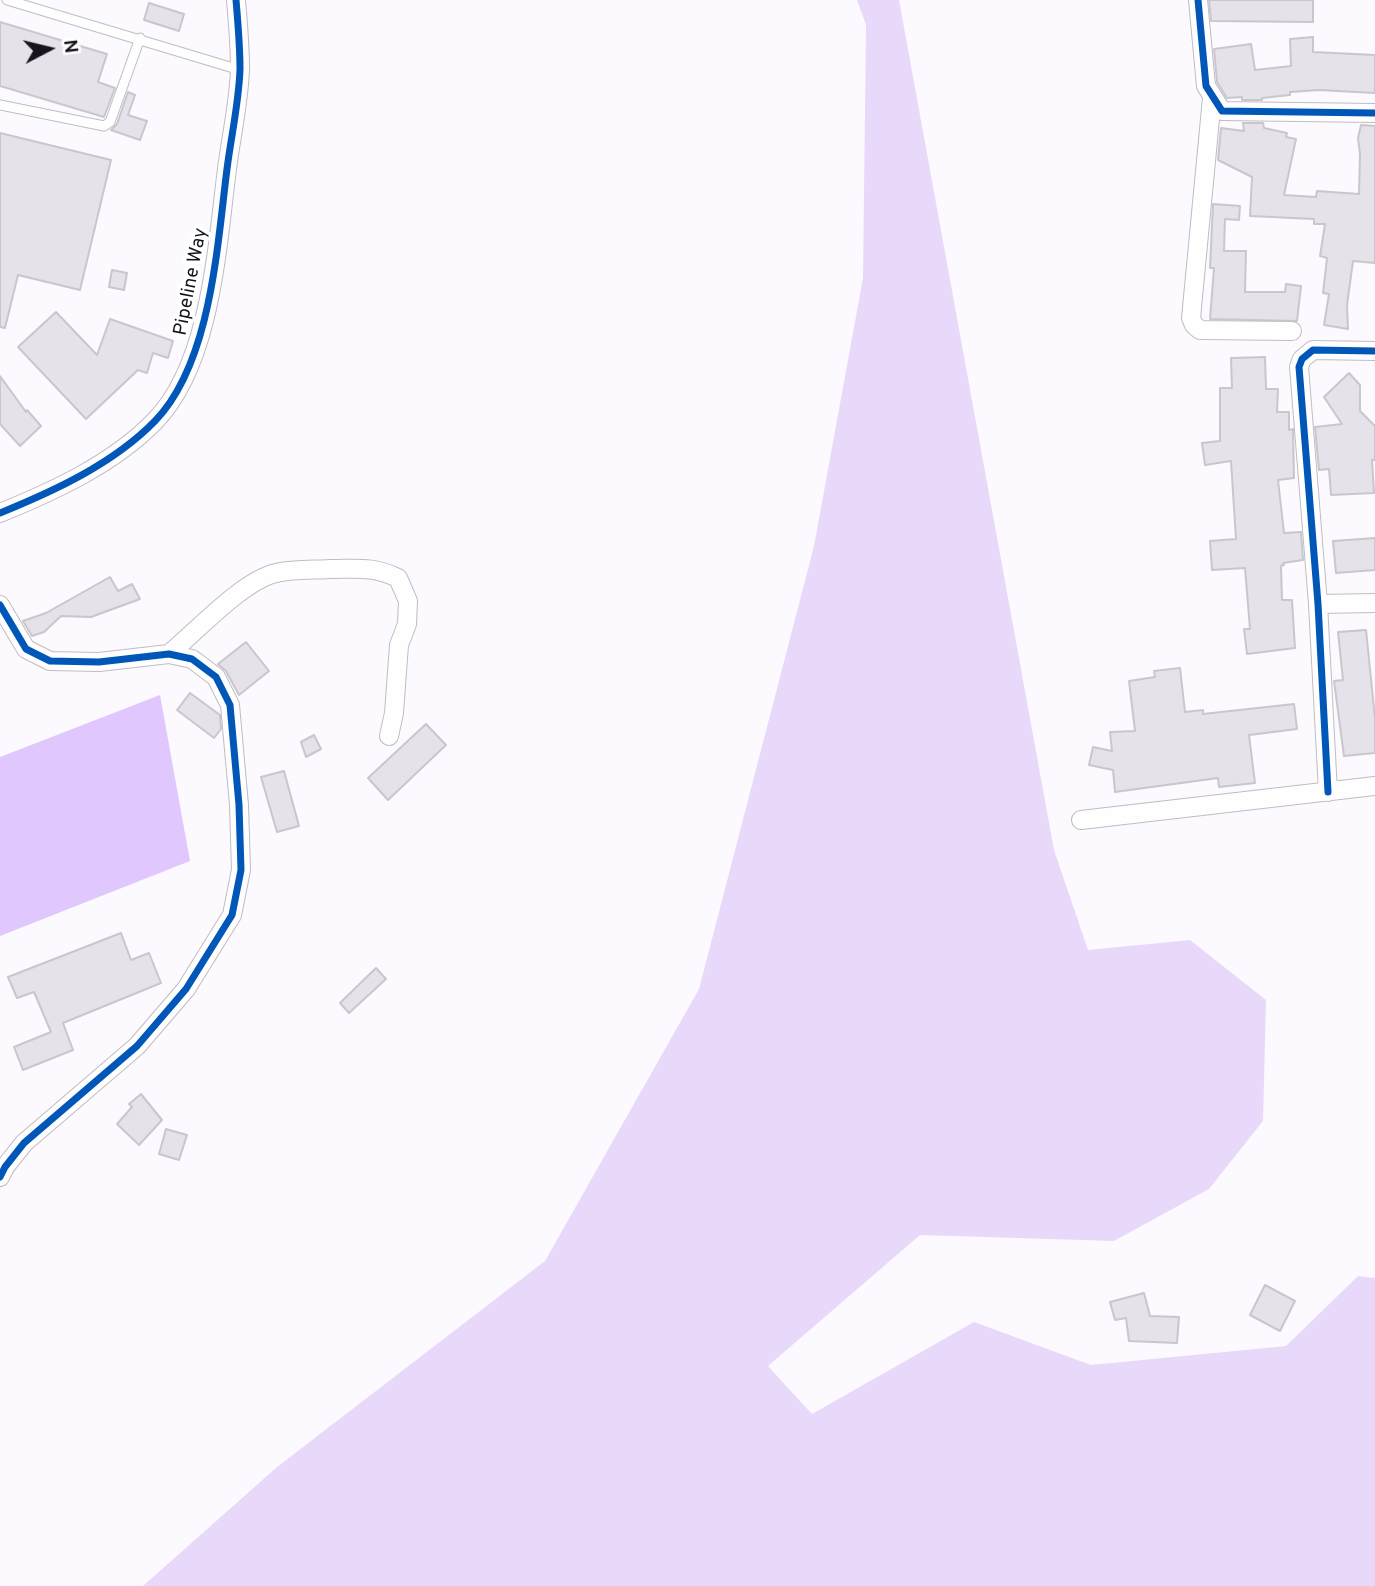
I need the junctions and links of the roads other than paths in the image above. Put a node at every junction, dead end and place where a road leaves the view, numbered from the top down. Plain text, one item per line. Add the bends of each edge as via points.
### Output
1 (7, 0) edge
2 (236, 0) edge
3 (1198, 0) edge
4 (140, 38) junction
5 (240, 70) junction
6 (1212, 98) junction
7 (0, 105) edge
8 (1375, 113) edge
9 (1292, 331) dead end
10 (1375, 351) edge
11 (0, 513) edge
12 (1375, 603) edge
13 (1318, 604) junction
14 (0, 605) edge
15 (169, 654) junction
16 (389, 736) dead end
17 (1375, 786) edge
18 (1328, 792) junction
19 (1081, 820) dead end
20 (0, 1177) edge

1 - 4 lane
2 - 5 street, Pipeline Way
3 - 6 street via 1206,86
4 - 5 lane
4 - 7 lane via 110,122 104,126
5 - 11 street, Pipeline Way via 213,281 199,339 182,382 156,420 120,452 44,495
6 - 8 street via 1222,111
6 - 9 street via 1191,318 1200,330
10 - 13 street via 1313,350 1299,367
12 - 13 street
13 - 18 street
14 - 15 street via 26,649 50,661 99,662
15 - 16 street via 237,594 275,573 380,569 398,578 408,601
15 - 20 street via 192,659 216,677 230,705 241,870 232,915 186,989 137,1046 24,1143
17 - 18 street
18 - 19 street

